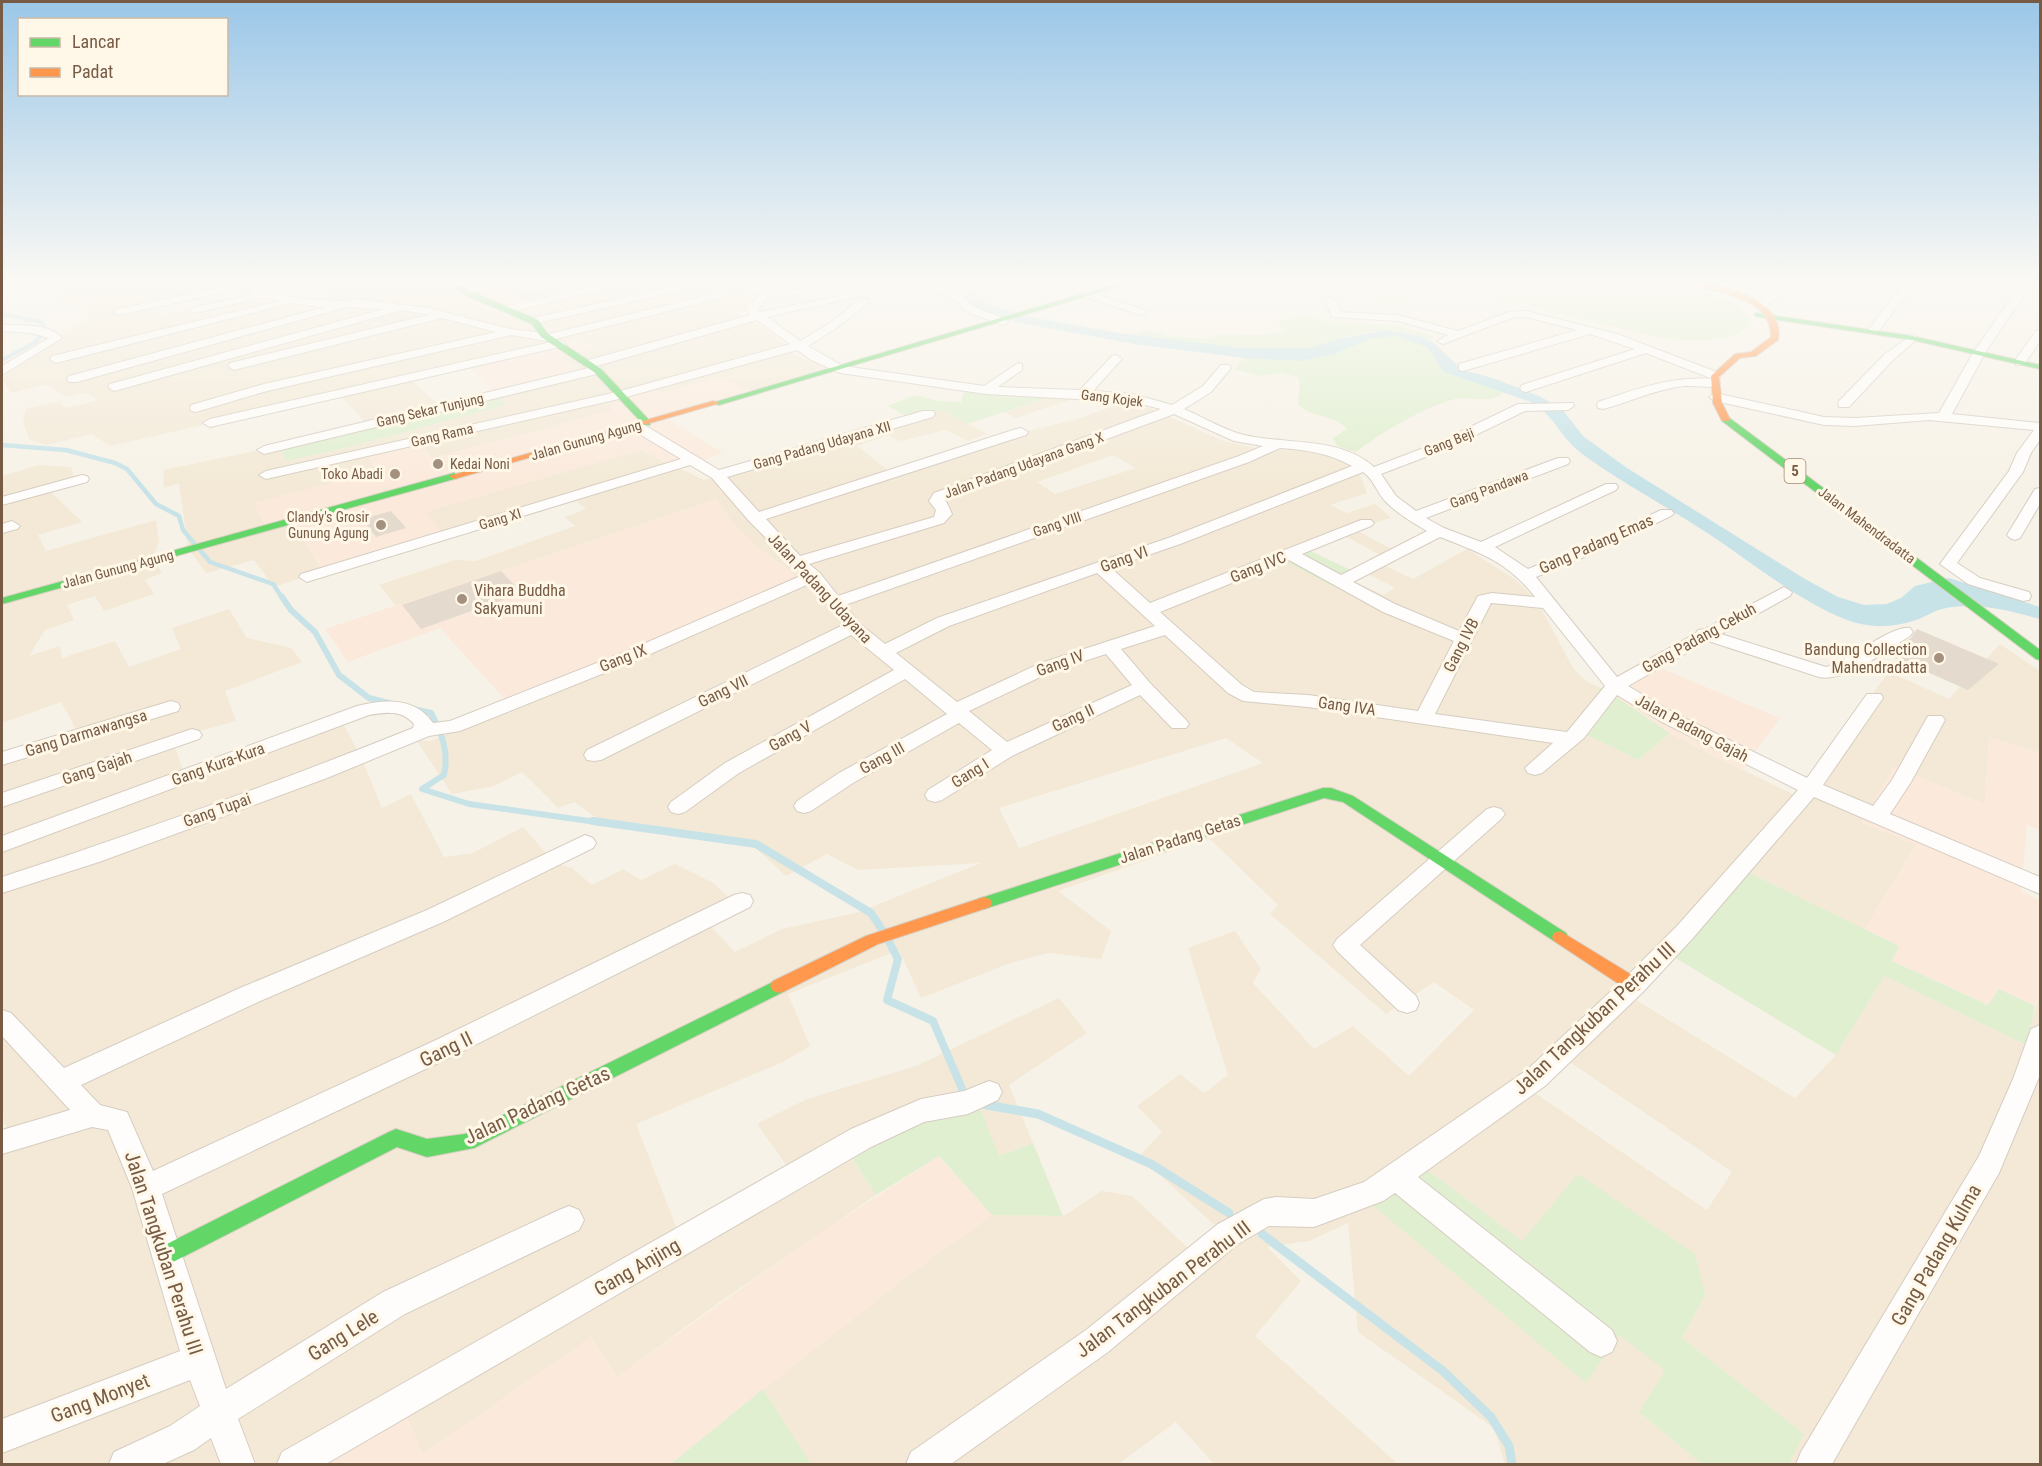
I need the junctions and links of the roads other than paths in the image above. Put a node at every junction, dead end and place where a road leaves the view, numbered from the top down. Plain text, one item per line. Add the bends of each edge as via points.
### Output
1 (37, 349) edge
2 (96, 349) edge
3 (181, 349) edge
4 (249, 349) edge
5 (306, 349) edge
6 (434, 349) edge
7 (511, 349) edge
8 (565, 349) edge
9 (650, 349) edge
10 (785, 349) edge
11 (806, 349) edge
12 (908, 349) edge
13 (1524, 349) edge
14 (1646, 349) edge
15 (1648, 349) edge
16 (1759, 349) edge
17 (1898, 349) edge
18 (1963, 349) edge
19 (1981, 349) edge
20 (2029, 349) edge
21 (1979, 353) junction
22 (56, 359) dead end
23 (1116, 359) dead end
24 (2020, 362) junction
25 (2040, 366) edge
26 (593, 367) junction
27 (1018, 367) dead end
28 (1463, 367) dead end
29 (1225, 368) dead end
30 (840, 369) junction
31 (2, 371) edge
32 (220, 371) dead end
33 (73, 379) dead end
34 (1715, 379) junction
35 (114, 387) dead end
36 (1526, 388) dead end
37 (986, 390) junction
38 (619, 394) junction
39 (1084, 394) junction
40 (1715, 397) junction
41 (1844, 404) dead end
42 (1603, 405) dead end
43 (1568, 406) dead end
44 (196, 408) dead end
45 (1174, 409) junction
46 (928, 414) dead end
47 (1944, 416) junction
48 (210, 423) dead end
49 (642, 424) junction
50 (2040, 429) edge
51 (1021, 432) dead end
52 (1278, 444) junction
53 (264, 450) dead end
54 (692, 460) junction
55 (1563, 461) dead end
56 (1369, 469) junction
57 (266, 475) dead end
58 (717, 476) junction
59 (82, 479) dead end
60 (1611, 487) dead end
61 (2040, 492) edge
62 (2, 501) edge
63 (1666, 513) dead end
64 (1414, 517) junction
65 (754, 518) junction
66 (1366, 523) dead end
67 (1439, 531) junction
68 (2015, 535) dead end
69 (1483, 548) junction
70 (1290, 554) junction
71 (796, 562) junction
72 (1100, 567) junction
73 (1526, 575) junction
74 (814, 576) junction
75 (307, 577) dead end
76 (1342, 581) junction
77 (1784, 592) dead end
78 (2023, 596) dead end
79 (2, 601) edge
80 (836, 603) junction
81 (1550, 604) junction
82 (1149, 610) junction
83 (853, 627) junction
84 (1168, 628) junction
85 (1904, 633) dead end
86 (1704, 634) junction
87 (1464, 639) junction
88 (1109, 646) junction
89 (883, 652) junction
90 (2040, 656) edge
91 (906, 671) junction
92 (1616, 686) junction
93 (1143, 687) junction
94 (1874, 698) dead end
95 (171, 707) dead end
96 (959, 712) junction
97 (1424, 717) junction
98 (1935, 720) dead end
99 (1179, 724) dead end
100 (426, 730) junction
101 (192, 735) dead end
102 (1569, 740) junction
103 (1005, 751) junction
104 (594, 755) dead end
105 (2, 759) edge
106 (1535, 768) dead end
107 (1810, 788) junction
108 (934, 795) dead end
109 (2, 800) edge
110 (804, 806) dead end
111 (678, 807) dead end
112 (1494, 814) dead end
113 (1877, 817) junction
114 (585, 843) dead end
115 (2, 844) edge
116 (1440, 859) junction
117 (2, 885) edge
118 (2040, 886) edge
119 (742, 901) dead end
120 (1634, 985) junction
121 (1407, 1003) dead end
122 (2, 1020) edge
123 (2040, 1036) edge
124 (60, 1082) junction
125 (989, 1092) dead end
126 (92, 1115) junction
127 (2, 1142) edge
128 (1397, 1177) junction
129 (146, 1188) junction
130 (569, 1220) dead end
131 (166, 1255) junction
132 (1601, 1341) dead end
133 (199, 1360) junction
134 (219, 1412) junction
135 (2, 1436) edge
136 (126, 1464) edge
137 (238, 1464) edge
138 (294, 1464) edge
139 (922, 1464) edge
140 (1813, 1464) edge

1 - 31 street
2 - 22 street
3 - 33 street
4 - 35 street
5 - 32 street
6 - 44 street via 264,388
7 - 48 street
8 - 26 main road
9 - 26 street, Gang Sekar Tunjung
10 - 38 street
11 - 30 street, Gang Kojek
12 - 30 main road, Jalan Gunung Agung
13 - 28 street
14 - 36 street
15 - 34 street
16 - 34 main road via 1738,356
17 - 41 street
18 - 21 main road
19 - 21 street
20 - 24 street
21 - 24 main road
21 - 47 street
23 - 39 street
24 - 25 main road
26 - 38 main road
26 - 53 street, Gang Sekar Tunjung
27 - 37 street
29 - 45 street via 1207,388
30 - 37 street, Gang Kojek
30 - 49 main road, Jalan Gunung Agung
34 - 40 main road, Jalan Mahendradatta / 5
34 - 42 street via 1663,385
37 - 39 street, Gang Kojek
38 - 49 main road
38 - 57 street, Gang Rama
39 - 45 street, Gang Kojek via 1133,398
40 - 47 street via 1824,421
40 - 90 main road, Jalan Mahendradatta / 5 via 1726,421
43 - 56 street, Gang Beji via 1523,407 1444,445
45 - 52 street, Gang Kojek via 1225,433
45 - 71 street, Jalan Padang Udayana Gang X via 939,496 936,501 945,514 939,520
46 - 58 street, Gang Padang Udayana XII
47 - 50 street
49 - 54 street, Jalan Padang Udayana
49 - 79 main road, Jalan Gunung Agung
50 - 78 street via 2016,472 1947,564 1974,581
51 - 65 street
52 - 56 street, Gang Kojek via 1328,450
52 - 80 street, Gang VIII
54 - 58 street, Jalan Padang Udayana
54 - 75 street, Gang XI
55 - 64 street, Gang Pandawa
56 - 64 street, Jalan Padang Gajah via 1391,499
56 - 72 street, Gang VI
58 - 65 street, Jalan Padang Udayana
59 - 62 street
60 - 69 street
61 - 68 street
63 - 73 street, Gang Padang Emas
64 - 67 street, Jalan Padang Gajah
65 - 71 street, Jalan Padang Udayana
66 - 70 street, Gang IVC
67 - 69 street, Jalan Padang Gajah
67 - 76 street
69 - 73 street, Jalan Padang Gajah
70 - 76 street
70 - 82 street, Gang IVC
71 - 74 street, Jalan Padang Udayana
72 - 82 street, Gang IVA
72 - 89 street, Gang VI via 943,622
73 - 81 street, Jalan Padang Gajah
74 - 80 street, Jalan Padang Udayana
74 - 100 street, Gang IX via 633,655 453,727
76 - 87 street via 1389,608
77 - 86 street, Gang Padang Cekuh
80 - 83 street, Jalan Padang Udayana
81 - 87 street, Gang IVB via 1488,599 1482,602
81 - 92 street, Jalan Padang Gajah
82 - 84 street, Gang IVA
83 - 89 street, Jalan Padang Udayana
83 - 104 street, Gang VII
84 - 88 street, Gang IV
84 - 97 street, Gang IVA via 1247,696
85 - 86 street via 1825,673
86 - 92 street, Gang Padang Cekuh
87 - 97 street, Gang IVB
88 - 93 street
88 - 96 street, Gang IV via 1030,674
89 - 91 street, Jalan Padang Udayana
91 - 96 street, Jalan Padang Udayana
91 - 111 street, Gang V via 732,768
92 - 102 street
92 - 107 street, Jalan Padang Gajah via 1667,717
93 - 99 street
93 - 103 street, Gang II
94 - 107 street, Jalan Tangkuban Perahu III
95 - 105 street, Gang Darmawangsa
96 - 103 street, Jalan Padang Udayana
96 - 110 street, Gang III
97 - 102 street, Gang IVA
98 - 113 street
100 - 115 street, Gang Kura-Kura via 421,719 408,711 384,706 364,710
100 - 117 street, Gang Tupai via 320,773
101 - 109 street, Gang Gajah
102 - 106 street
103 - 108 street, Gang I
107 - 113 street, Jalan Padang Gajah
107 - 120 street, Jalan Tangkuban Perahu III
112 - 116 street
113 - 118 street, Jalan Padang Gajah
114 - 124 street via 435,916 249,995
116 - 120 main road, Jalan Padang Getas
116 - 121 street via 1345,945
116 - 131 main road, Jalan Padang Getas via 1348,799 1323,792 872,940 467,1142 427,1148 396,1138
119 - 129 street, Gang II via 314,1112
120 - 128 street, Jalan Tangkuban Perahu III via 1536,1078
122 - 124 street
123 - 140 street, Gang Padang Kulma via 1989,1164
124 - 126 street
125 - 138 street, Gang Anjing via 968,1102 921,1111 861,1138
126 - 127 street
126 - 129 street, Jalan Tangkuban Perahu III via 117,1120
128 - 132 street
128 - 139 street, Jalan Tangkuban Perahu III via 1373,1192 1314,1213 1264,1213 1228,1234 1097,1341
129 - 131 street, Jalan Tangkuban Perahu III
130 - 134 street, Gang Lele via 394,1303
131 - 133 street, Jalan Tangkuban Perahu III
133 - 134 street, Jalan Tangkuban Perahu III
133 - 135 street, Gang Monyet
134 - 136 street, Gang Lele via 183,1438
134 - 137 street, Jalan Tangkuban Perahu III

